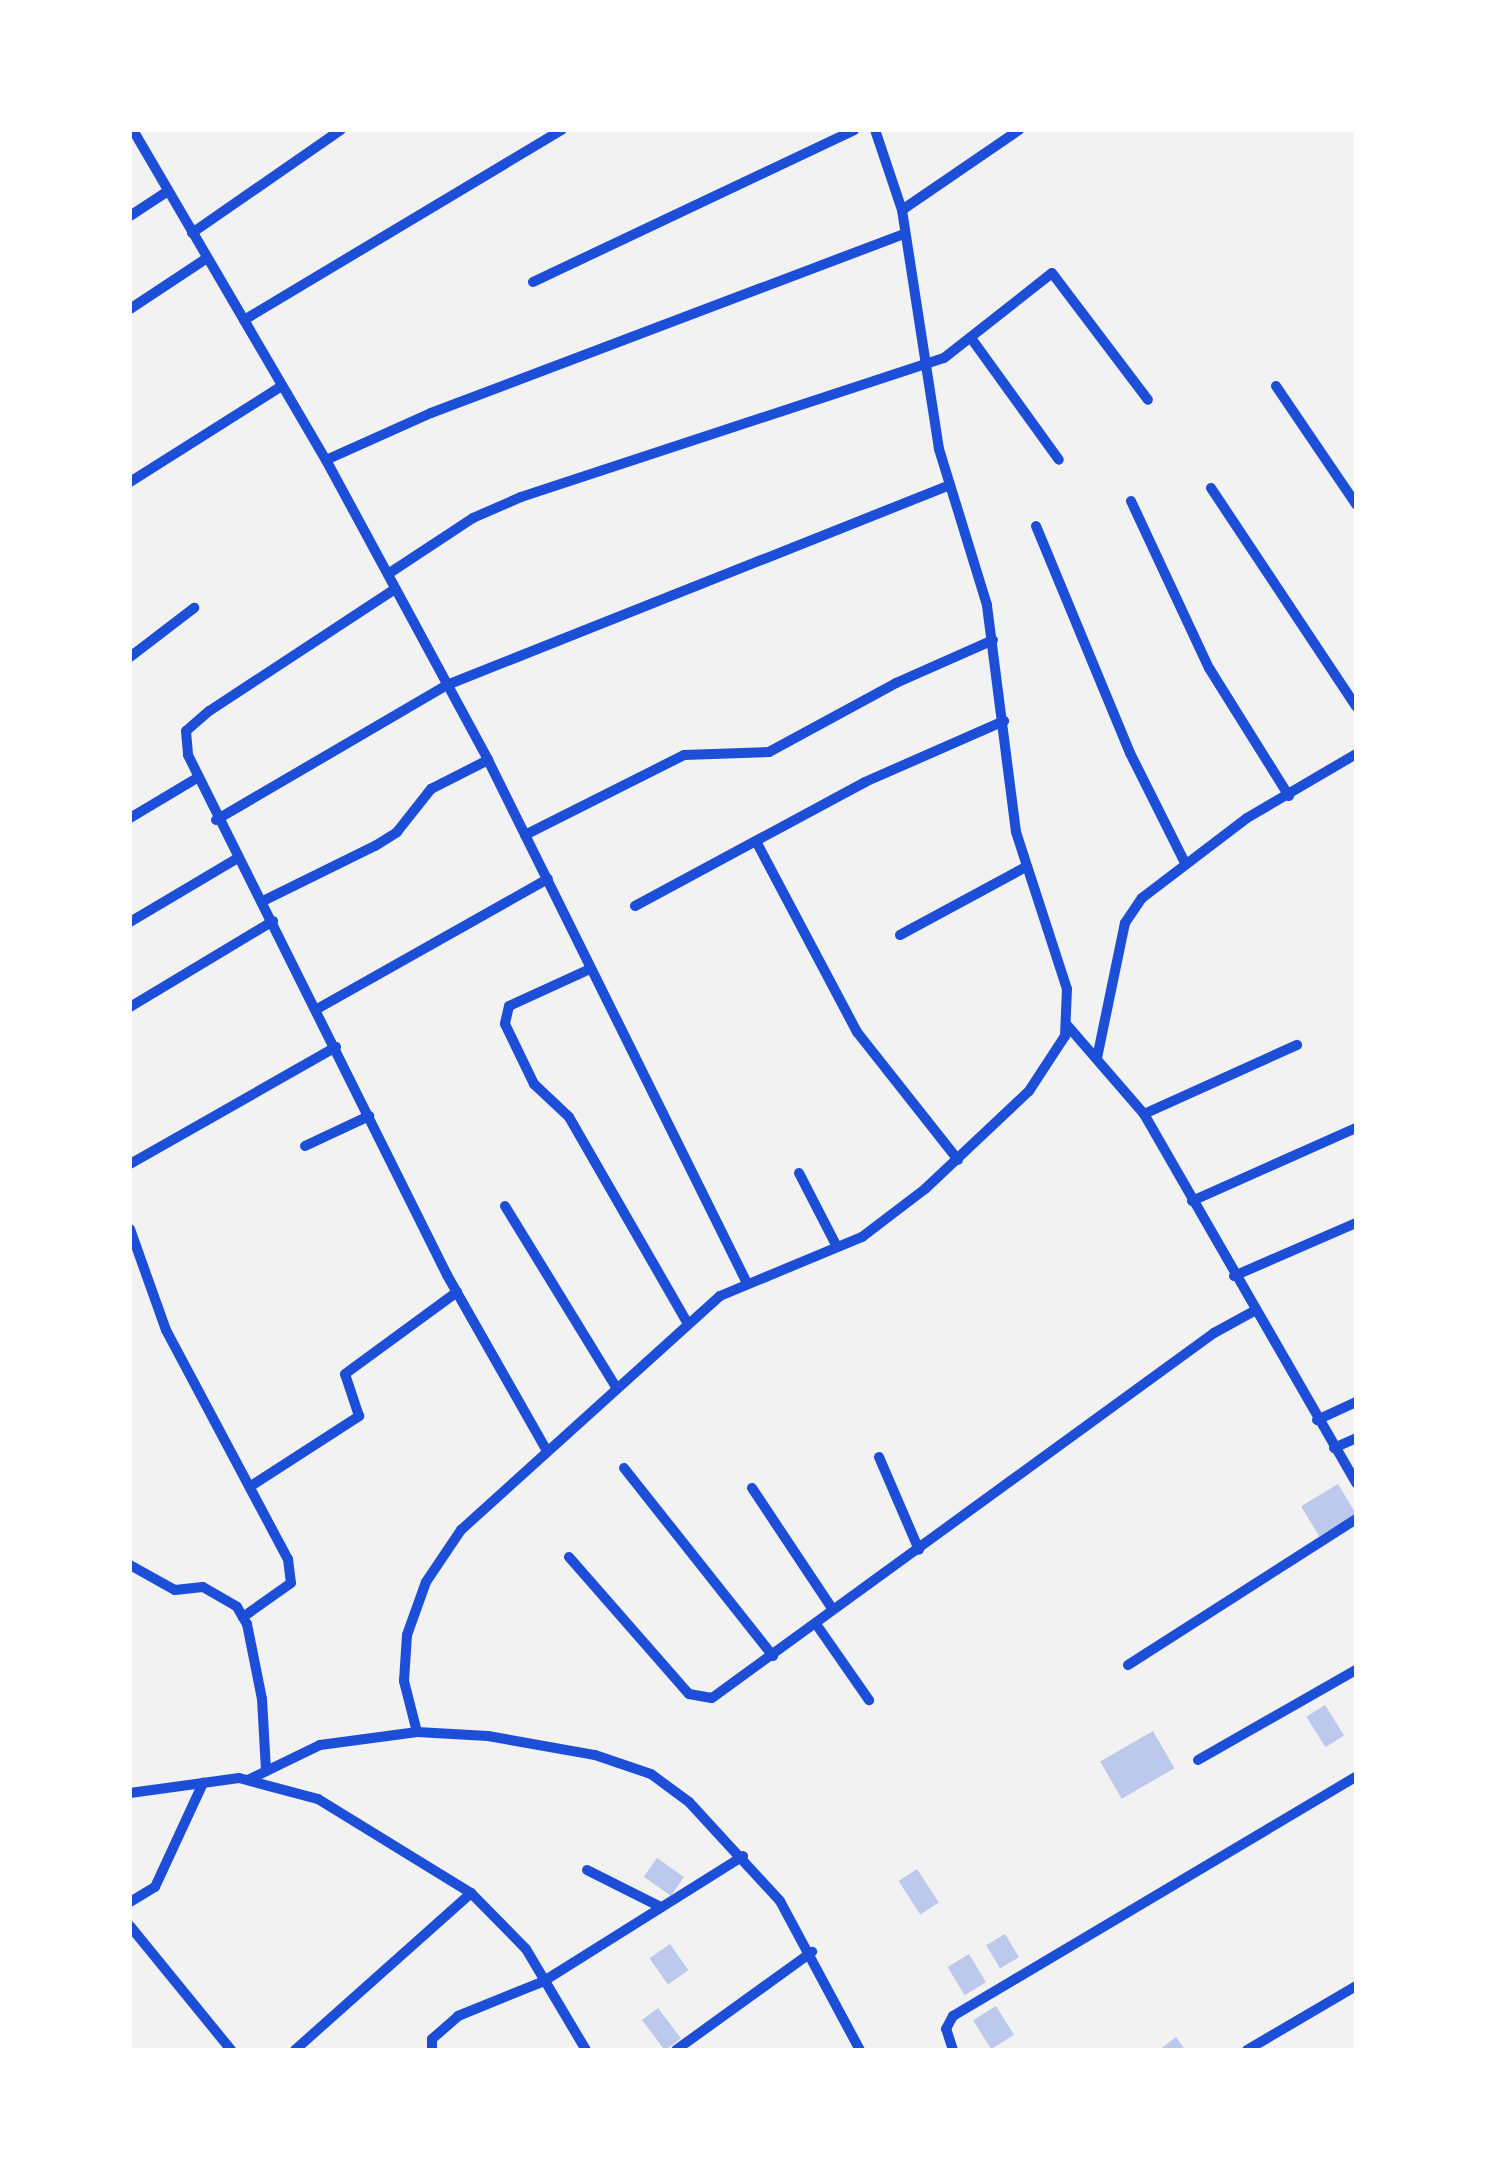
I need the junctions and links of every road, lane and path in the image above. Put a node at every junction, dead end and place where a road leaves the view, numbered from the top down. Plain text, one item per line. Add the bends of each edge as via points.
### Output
1 (133, 130) edge
2 (340, 130) edge
3 (562, 130) edge
4 (854, 130) edge
5 (875, 130) edge
6 (1020, 130) edge
7 (168, 191) junction
8 (902, 210) junction
9 (130, 216) edge
10 (192, 232) junction
11 (904, 234) junction
12 (207, 258) junction
13 (534, 282) dead end
14 (130, 309) edge
15 (244, 320) junction
16 (971, 338) junction
17 (924, 362) junction
18 (282, 386) junction
19 (1276, 386) dead end
20 (1148, 400) dead end
21 (326, 460) junction
22 (1059, 460) dead end
23 (130, 482) edge
24 (950, 485) junction
25 (1211, 488) dead end
26 (1130, 500) dead end
27 (1356, 504) edge
28 (1036, 526) dead end
29 (388, 574) junction
30 (396, 589) junction
31 (194, 608) dead end
32 (993, 640) junction
33 (130, 656) edge
34 (448, 685) junction
35 (1356, 706) edge
36 (1004, 721) junction
37 (1356, 754) edge
38 (488, 760) junction
39 (197, 778) junction
40 (1289, 796) junction
41 (130, 818) edge
42 (216, 820) junction
43 (525, 835) junction
44 (758, 845) junction
45 (236, 859) junction
46 (1184, 860) junction
47 (1024, 868) junction
48 (548, 879) junction
49 (263, 901) junction
50 (635, 906) dead end
51 (273, 921) junction
52 (130, 922) edge
53 (900, 935) dead end
54 (590, 969) junction
55 (130, 1007) edge
56 (317, 1008) junction
57 (1067, 1025) junction
58 (1297, 1045) dead end
59 (336, 1048) junction
60 (1097, 1058) junction
61 (1144, 1114) junction
62 (369, 1116) junction
63 (1356, 1128) edge
64 (305, 1146) dead end
65 (958, 1160) junction
66 (130, 1164) edge
67 (799, 1173) dead end
68 (1192, 1201) junction
69 (505, 1206) dead end
70 (1356, 1222) edge
71 (130, 1229) edge
72 (836, 1247) junction
73 (1234, 1276) junction
74 (746, 1281) junction
75 (457, 1292) junction
76 (1254, 1311) junction
77 (688, 1322) junction
78 (616, 1387) junction
79 (1356, 1402) edge
80 (1317, 1420) junction
81 (1356, 1438) edge
82 (1334, 1448) junction
83 (546, 1449) junction
84 (879, 1457) dead end
85 (624, 1468) dead end
86 (1356, 1483) edge
87 (250, 1486) junction
88 (752, 1488) dead end
89 (1356, 1520) edge
90 (920, 1550) junction
91 (569, 1557) dead end
92 (130, 1565) edge
93 (834, 1610) junction
94 (242, 1617) junction
95 (816, 1624) junction
96 (773, 1656) junction
97 (1128, 1665) dead end
98 (1356, 1670) edge
99 (869, 1700) dead end
100 (418, 1732) junction
101 (1198, 1760) dead end
102 (266, 1771) junction
103 (1356, 1777) edge
104 (248, 1780) junction
105 (203, 1783) junction
106 (130, 1793) edge
107 (743, 1856) junction
108 (587, 1870) dead end
109 (471, 1893) junction
110 (130, 1902) edge
111 (660, 1908) junction
112 (130, 1926) edge
113 (812, 1952) junction
114 (544, 1981) junction
115 (1356, 1986) edge
116 (231, 2050) edge
117 (295, 2050) edge
118 (432, 2050) edge
119 (586, 2050) edge
120 (676, 2050) edge
121 (860, 2050) edge
122 (952, 2050) edge
123 (1247, 2050) edge

1 - 7 street
2 - 10 street
3 - 15 street
4 - 13 street
5 - 8 street
6 - 8 street
7 - 9 street
7 - 10 street
8 - 11 street
10 - 12 street
11 - 17 street
11 - 21 street via 431,413
12 - 14 street
12 - 15 street
15 - 18 street
16 - 17 street via 944,358
16 - 20 street via 1052,273
16 - 22 street
17 - 24 street
17 - 29 street via 494,508
18 - 21 street
18 - 23 street
19 - 27 street
21 - 29 street
24 - 32 street
24 - 34 street
25 - 35 street
26 - 40 street via 1209,668
28 - 46 street via 1130,753
29 - 30 street
30 - 34 street
30 - 39 street via 186,731
31 - 33 street
32 - 36 street
32 - 43 street via 769,752 684,755
34 - 38 street
34 - 42 street
36 - 44 street via 866,782
36 - 47 street
37 - 40 street
38 - 43 street
38 - 49 street via 432,789 397,832 375,846
39 - 41 street
39 - 42 street
40 - 46 street
42 - 45 street
43 - 48 street
44 - 50 street
44 - 65 street via 857,1032
45 - 49 street
45 - 52 street
46 - 60 street via 1125,923
47 - 53 street
47 - 57 street via 1068,990
48 - 54 street
48 - 56 street
49 - 51 street
51 - 55 street
51 - 56 street
54 - 74 street
54 - 77 street via 509,1006 506,1024 534,1084 569,1117
56 - 59 street
57 - 60 street
57 - 65 street via 1029,1091
58 - 61 street
59 - 62 street
59 - 66 street
60 - 61 street
61 - 68 street
62 - 64 street
62 - 75 street
63 - 68 street
65 - 72 street via 862,1237
67 - 72 street
68 - 73 street
69 - 78 street
70 - 73 street
71 - 87 street via 166,1330
72 - 74 street
73 - 76 street
74 - 77 street
75 - 83 street
75 - 87 street via 345,1374 359,1416
76 - 80 street
76 - 90 street via 1214,1333
77 - 78 street
78 - 83 street
79 - 80 street
80 - 82 street
81 - 82 street
82 - 86 street
83 - 100 street via 462,1530 426,1582 404,1660
84 - 90 street
85 - 96 street
87 - 94 street via 288,1559 290,1582
88 - 93 street
89 - 97 street
90 - 93 street
91 - 96 street via 699,1700
92 - 94 street via 176,1590 203,1587
93 - 95 street
94 - 102 street via 262,1699
95 - 96 street
95 - 99 street
98 - 101 street
100 - 102 street via 320,1745
100 - 107 street via 577,1752 651,1774
102 - 104 street
103 - 122 street via 952,2016 946,2029
104 - 105 street
104 - 109 street via 318,1799
105 - 106 street
105 - 110 street via 156,1887
107 - 111 street
107 - 113 street
108 - 111 street
109 - 114 street via 526,1949
109 - 117 street
111 - 114 street
112 - 116 street
113 - 120 street
113 - 121 street
114 - 118 street via 458,2016 432,2040
114 - 119 street
115 - 123 street

